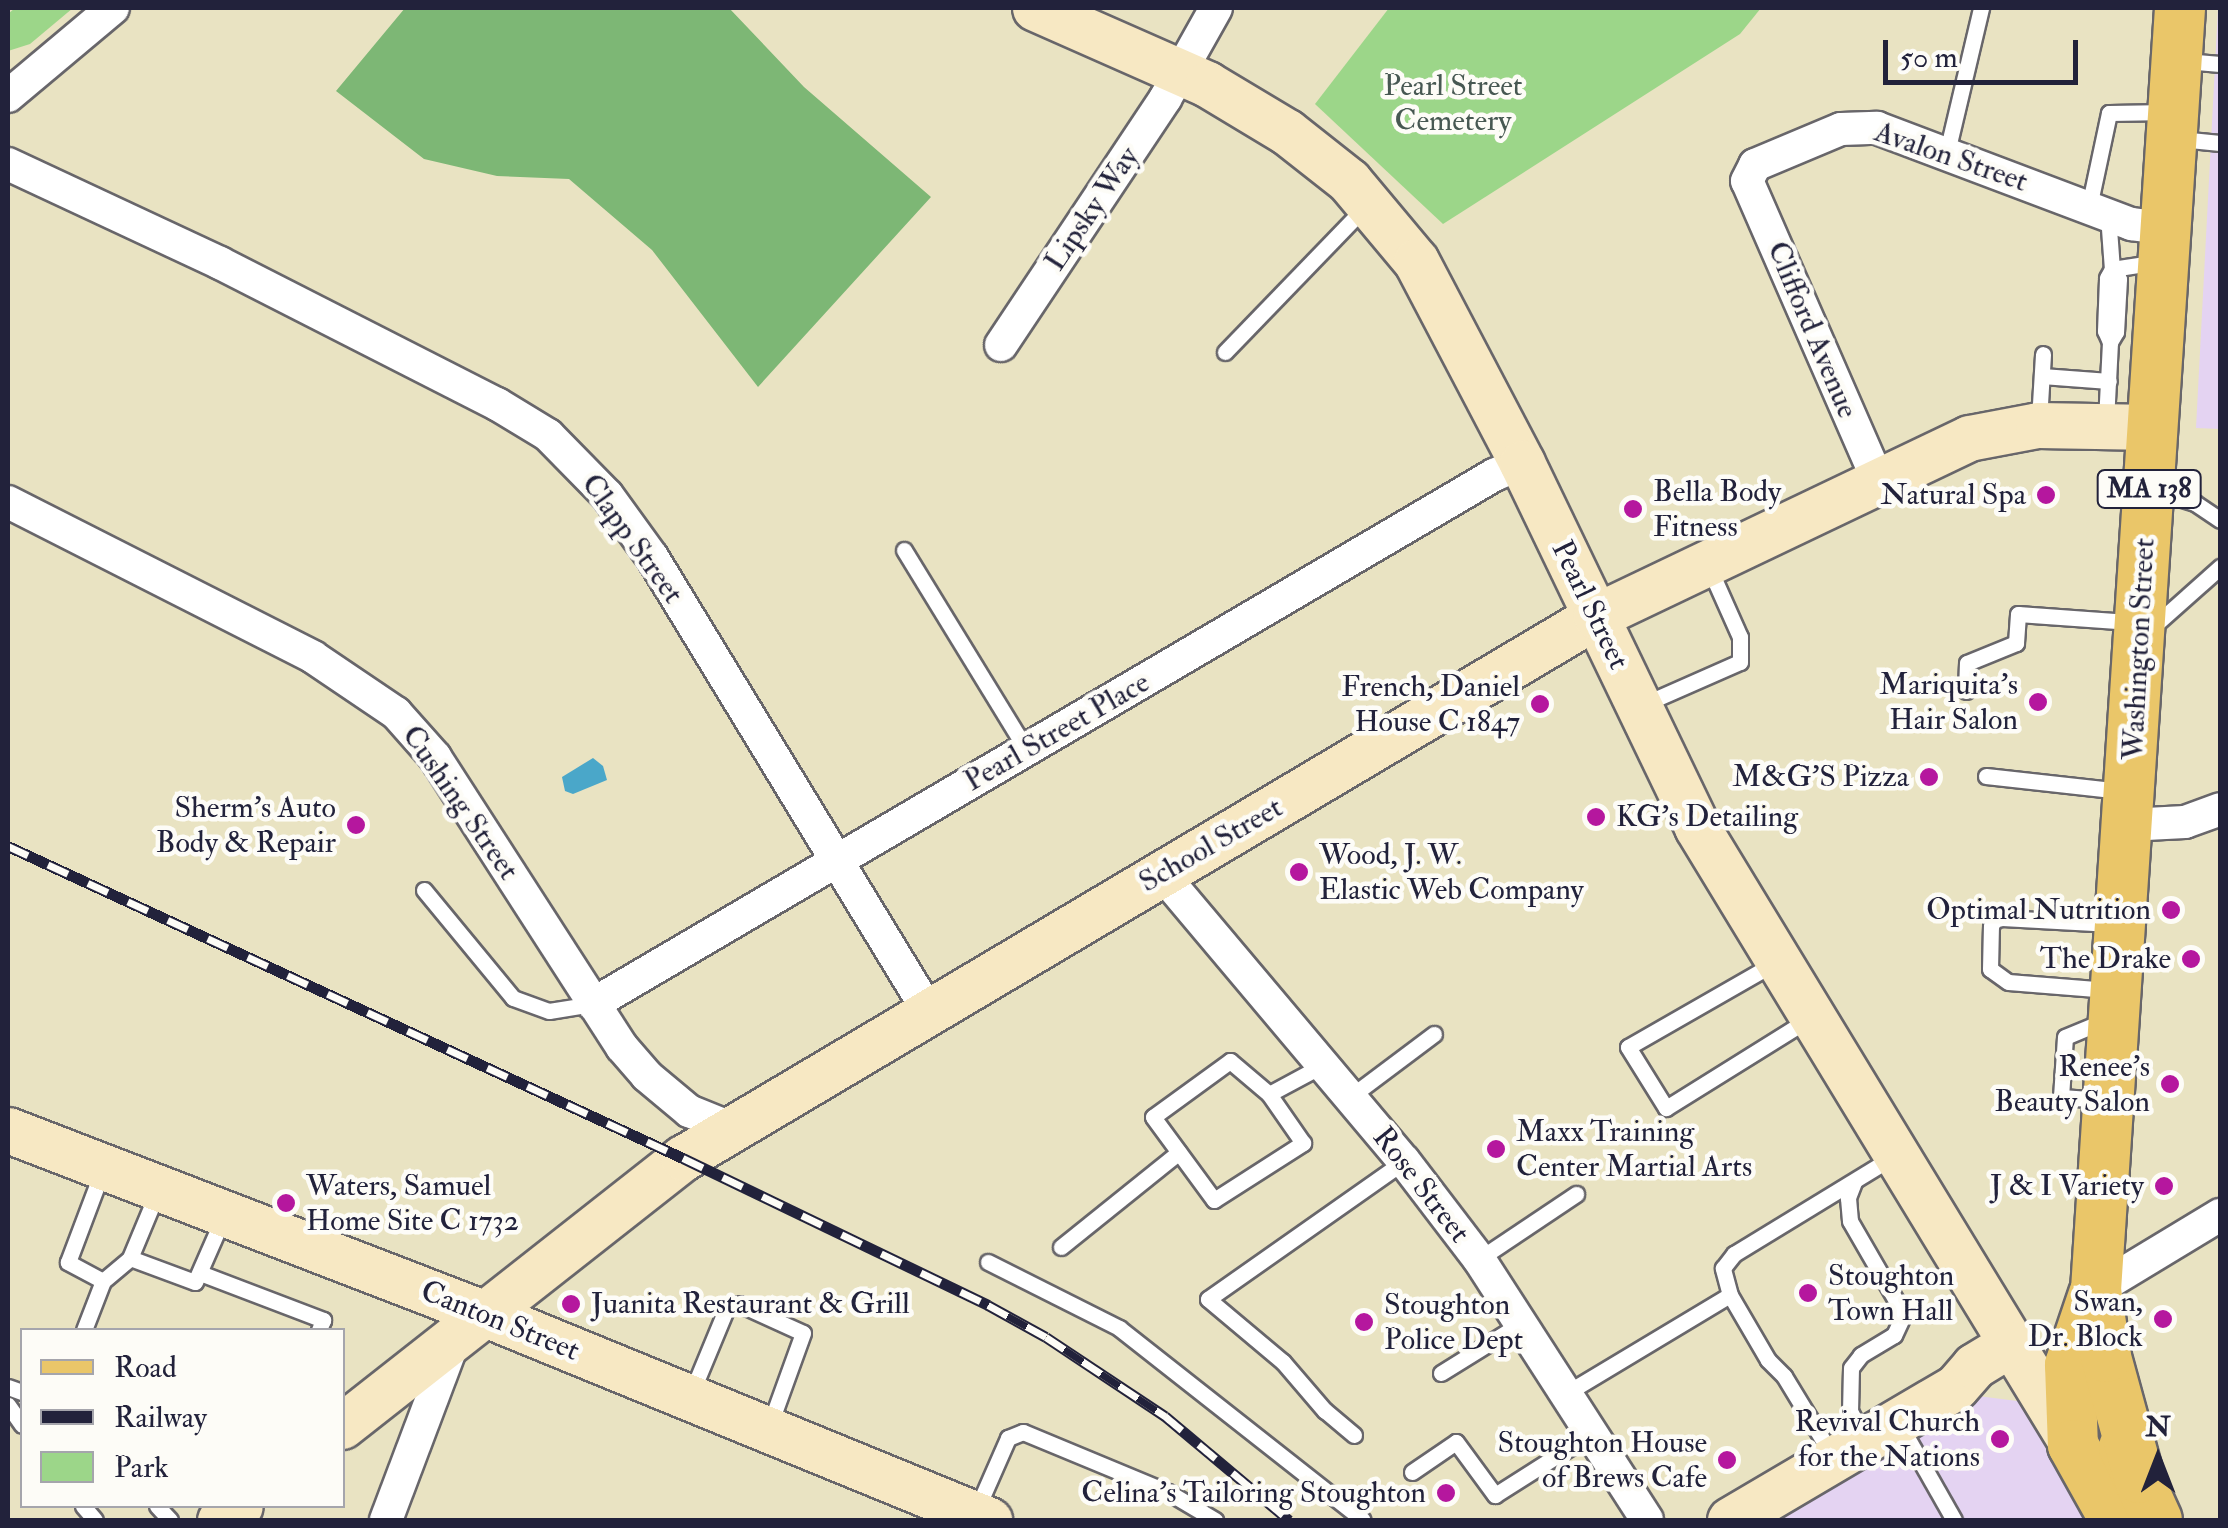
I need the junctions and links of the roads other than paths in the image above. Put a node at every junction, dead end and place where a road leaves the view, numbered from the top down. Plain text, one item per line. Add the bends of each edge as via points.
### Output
1 (113, 8) edge
2 (1036, 8) edge
3 (1216, 8) edge
4 (1981, 8) edge
5 (2180, 8) edge
6 (2198, 62) edge
7 (1178, 71) junction
8 (8, 96) edge
9 (2172, 125) junction
10 (2220, 143) edge
11 (1947, 152) junction
12 (8, 164) edge
13 (1747, 181) joint
14 (1370, 202) junction
15 (2099, 211) junction
16 (2165, 245) junction
17 (2112, 270) junction
18 (1001, 345) dead end
19 (1225, 352) dead end
20 (2044, 354) dead end
21 (2042, 376) junction
22 (2123, 410) junction
23 (2038, 424) junction
24 (1522, 463) junction
25 (1877, 478) junction
26 (2148, 489) junction
27 (8, 502) edge
28 (2220, 520) edge
29 (904, 550) dead end
30 (1706, 561) junction
31 (2220, 568) edge
32 (1596, 616) junction
33 (2140, 624) junction
34 (1966, 691) dead end
35 (1638, 707) junction
36 (1026, 749) junction
37 (1986, 776) dead end
38 (2129, 808) junction
39 (2220, 810) edge
40 (836, 860) junction
41 (1162, 874) junction
42 (424, 890) dead end
43 (2121, 925) junction
44 (1776, 962) junction
45 (593, 1004) junction
46 (2116, 1004) junction
47 (930, 1012) junction
48 (1811, 1018) junction
49 (1434, 1034) dead end
50 (1323, 1065) junction
51 (1269, 1094) junction
52 (1350, 1097) junction
53 (733, 1129) junction
54 (8, 1130) edge
55 (1179, 1152) junction
56 (1896, 1155) junction
57 (1404, 1161) junction
58 (104, 1167) junction
59 (1854, 1182) junction
60 (159, 1188) junction
61 (1576, 1194) dead end
62 (226, 1212) junction
63 (2220, 1216) edge
64 (1061, 1247) dead end
65 (130, 1258) junction
66 (1479, 1259) junction
67 (988, 1262) dead end
68 (200, 1273) junction
69 (103, 1281) junction
70 (2096, 1290) junction
71 (1730, 1295) junction
72 (1520, 1324) junction
73 (468, 1327) junction
74 (85, 1328) edge
75 (321, 1328) edge
76 (2010, 1344) junction
77 (1441, 1373) dead end
78 (2054, 1378) junction
79 (1956, 1387) junction
80 (1565, 1394) junction
81 (689, 1398) junction
82 (345, 1424) edge
83 (767, 1430) junction
84 (1591, 1434) junction
85 (1354, 1435) dead end
86 (1866, 1441) junction
87 (1412, 1472) dead end
88 (2137, 1506) edge
89 (981, 1518) edge
90 (1738, 1518) edge
91 (386, 1520) edge
92 (1215, 1520) edge
93 (1363, 1520) edge
94 (1647, 1520) edge
95 (1954, 1520) edge

1 - 8 street
2 - 7 main road, Pearl Street
3 - 7 street, Lipsky Way
4 - 11 lane
5 - 6 main road, Washington Street / MA 138
6 - 9 main road, Washington Street / MA 138
7 - 14 main road, Pearl Street via 1286,132
7 - 18 street, Lipsky Way
9 - 10 lane
9 - 15 lane via 2109,112
9 - 16 main road, Washington Street / MA 138
11 - 13 street, Avalon Street via 1877,128 1842,128 1755,164
11 - 15 street, Avalon Street
12 - 40 street, Clapp Street via 237,272 548,435 607,495 652,557
13 - 25 street, Clifford Avenue
14 - 19 lane
14 - 24 main road, Pearl Street via 1416,261
15 - 16 street, Avalon Street
15 - 17 lane
16 - 17 lane
16 - 22 main road, Washington Street / MA 138
17 - 22 lane via 2119,279 2110,342
20 - 21 lane
21 - 22 lane
21 - 23 lane
22 - 23 main road, School Street
22 - 26 main road, Washington Street / MA 138
23 - 25 main road, School Street via 1969,438
24 - 32 main road, Pearl Street
24 - 36 street, Pearl Street Place
25 - 30 main road, School Street
26 - 28 lane via 2195,502
26 - 33 main road, Washington Street / MA 138
27 - 45 street, Cushing Street via 313,657 396,713 435,756
29 - 36 lane
30 - 32 main road, School Street
30 - 35 lane via 1740,637 1740,662
31 - 33 lane via 2156,624
32 - 35 main road, Pearl Street
32 - 41 main road, School Street
33 - 34 lane via 2018,614 2016,644 1967,664
33 - 38 main road, Washington Street / MA 138
35 - 44 main road, Pearl Street via 1697,827
36 - 40 street, Pearl Street Place
37 - 38 lane
38 - 39 street via 2186,822
38 - 43 main road, Washington Street / MA 138
40 - 45 street, Pearl Street Place
40 - 47 street, Clapp Street
41 - 47 main road, School Street
41 - 50 street, Rose Street
42 - 45 lane via 513,998 550,1012
43 - 46 main road, Washington Street / MA 138
43 - 46 lane via 1992,922 1990,969 2008,982
44 - 48 main road, Pearl Street
44 - 48 lane via 1628,1048 1666,1108
45 - 53 street, Cushing Street via 646,1076 690,1111
46 - 70 main road, Washington Street / MA 138
47 - 53 main road, School Street
48 - 56 main road, Pearl Street
49 - 52 lane
50 - 51 lane
50 - 52 street, Rose Street
51 - 55 lane via 1230,1061 1153,1117
51 - 55 lane via 1303,1143 1214,1200
52 - 57 street, Rose Street
53 - 73 main road, School Street via 683,1158
54 - 58 main road, Canton Street
55 - 64 lane
56 - 59 lane
56 - 76 main road, Pearl Street
57 - 66 street, Rose Street
57 - 85 lane via 1208,1299 1283,1362
58 - 60 main road, Canton Street
58 - 69 lane via 68,1262
59 - 71 lane via 1734,1254 1724,1268
59 - 86 lane via 1850,1221 1902,1318 1894,1335 1851,1368 1850,1410
60 - 62 main road, Canton Street
60 - 65 lane
61 - 66 lane
62 - 68 lane
62 - 73 main road, Canton Street
63 - 70 street
65 - 68 lane via 187,1281
65 - 69 lane
66 - 72 street, Rose Street
67 - 93 lane via 1119,1328
68 - 75 lane via 323,1320
69 - 74 lane
70 - 78 main road, Washington Street / MA 138
70 - 88 main road, Washington Street / MA 138
71 - 80 lane
71 - 86 lane
72 - 77 lane
72 - 80 street, Rose Street
73 - 81 main road, Canton Street
73 - 82 main road, School Street
73 - 91 street
76 - 78 main road via 2032,1347
76 - 79 main road via 1974,1366
78 - 79 main road
78 - 88 main road, Washington Street / MA 138 via 2073,1445
78 - 88 main road via 2088,1380
79 - 86 main road
80 - 84 street, Rose Street
81 - 83 main road, Canton Street
81 - 83 lane via 729,1304 798,1327 802,1341
83 - 89 main road, Canton Street
84 - 87 lane via 1495,1494 1456,1442
84 - 94 street, Rose Street
86 - 90 main road
86 - 95 lane
89 - 92 lane via 1008,1438 1023,1432 1168,1492

